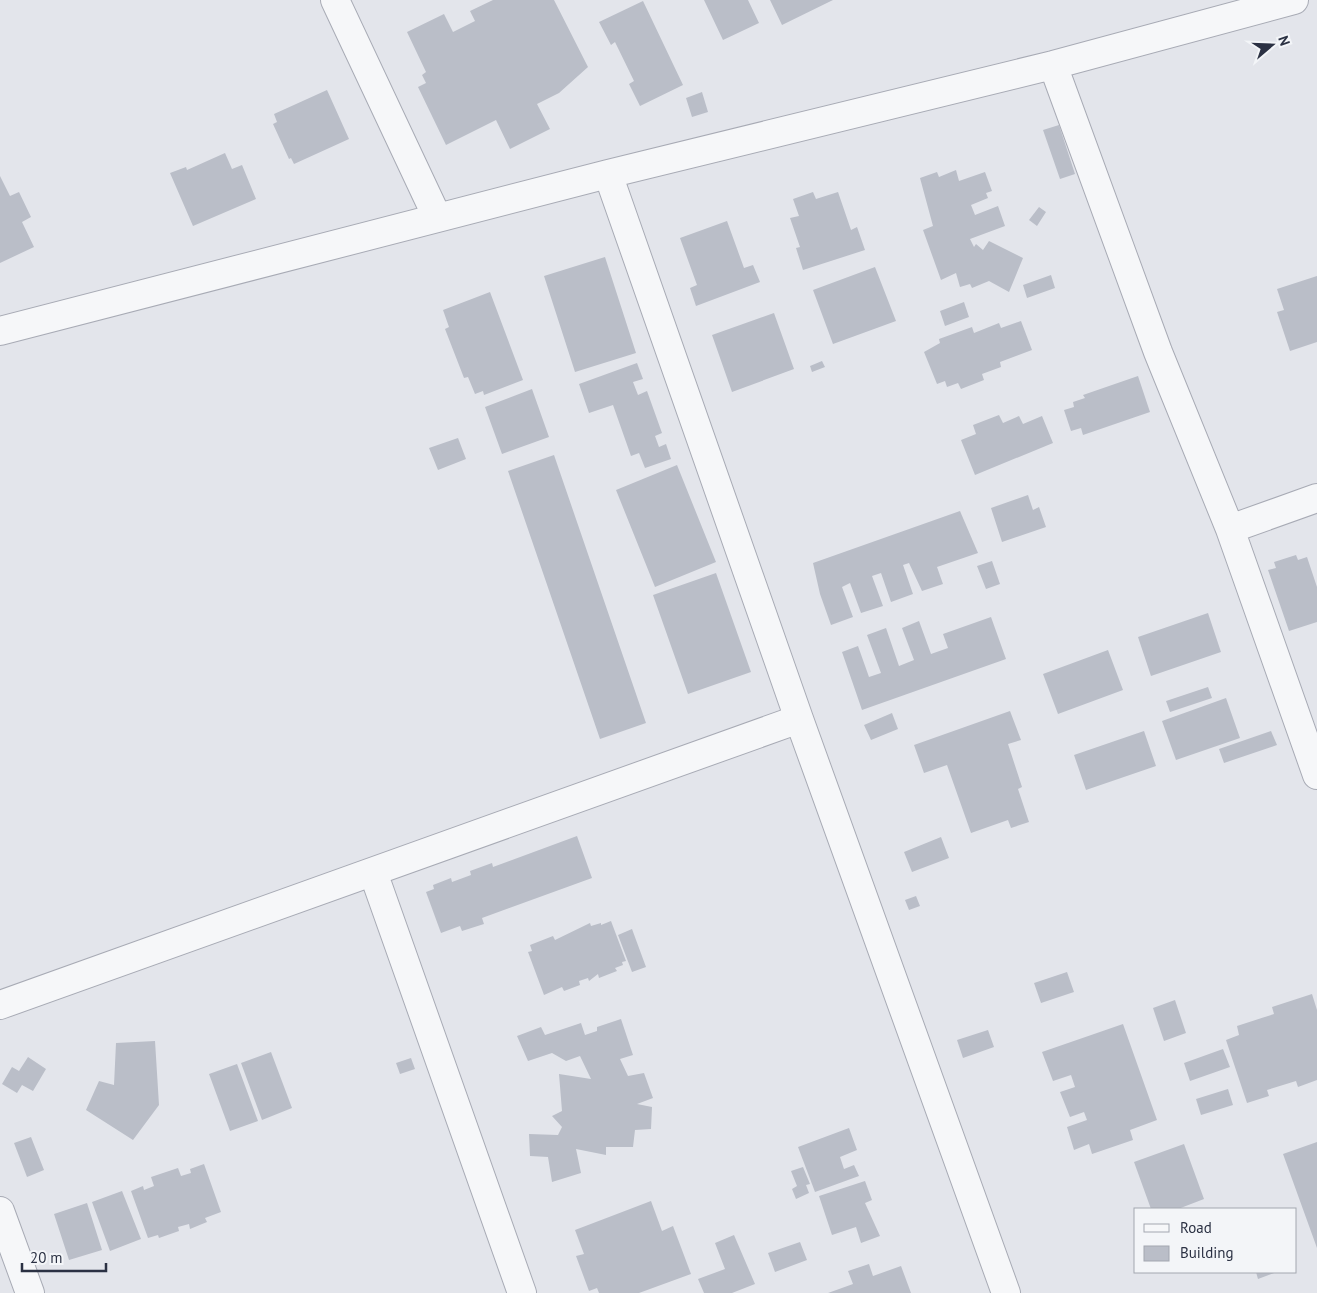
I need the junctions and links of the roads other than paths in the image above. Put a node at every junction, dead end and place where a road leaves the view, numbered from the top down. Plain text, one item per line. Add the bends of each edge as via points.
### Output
1 (335, 0) edge
2 (1294, 0) edge
3 (1052, 66) junction
4 (608, 174) junction
5 (438, 218) junction
6 (0, 331) edge
7 (1317, 498) edge
8 (1230, 529) junction
9 (798, 719) junction
10 (1317, 775) edge
11 (373, 872) junction
12 (0, 1005) edge
13 (0, 1211) edge
14 (30, 1293) edge
15 (522, 1293) edge
16 (1006, 1293) edge

1 - 5 street
2 - 3 street
3 - 4 street
3 - 8 street via 1158,352
4 - 5 street
4 - 9 street
5 - 6 street
7 - 8 street
8 - 10 street
9 - 11 street
9 - 16 street
11 - 12 street
11 - 15 street
13 - 14 street

